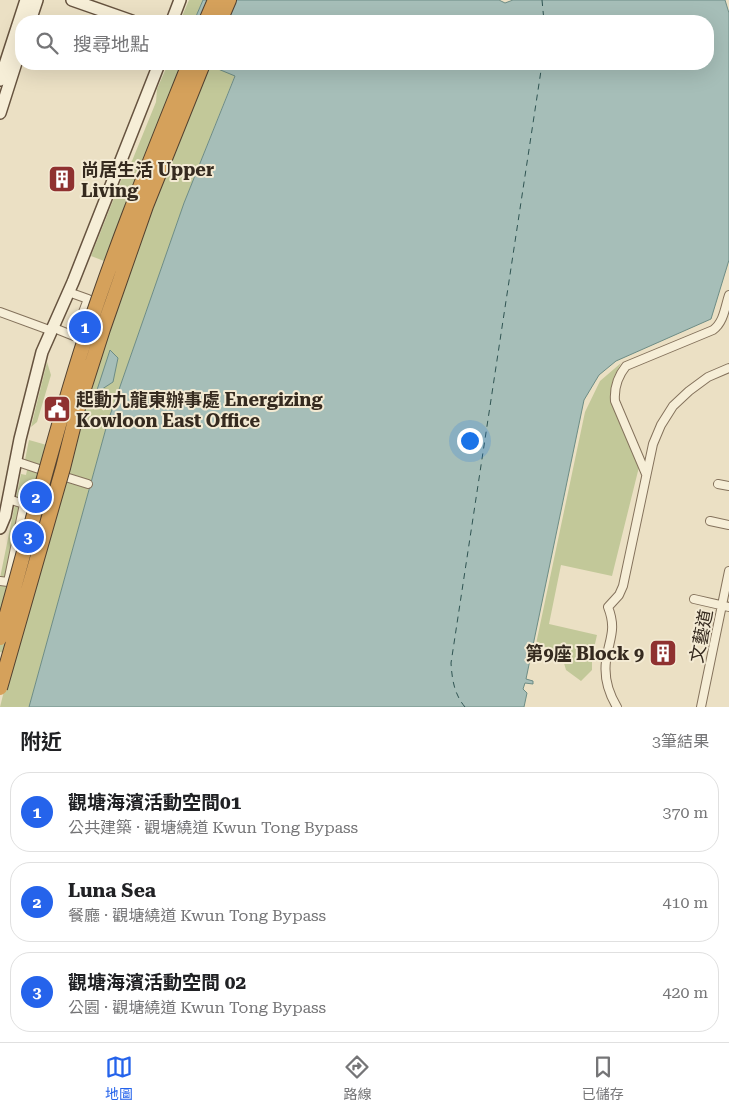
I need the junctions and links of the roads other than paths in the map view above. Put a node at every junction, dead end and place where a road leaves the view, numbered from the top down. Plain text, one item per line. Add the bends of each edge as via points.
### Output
1 (26, 0) edge
2 (36, 0) edge
3 (72, 0) edge
4 (180, 0) edge
5 (214, 0) edge
6 (228, 0) edge
7 (21, 15) edge
8 (32, 15) edge
9 (115, 15) edge
10 (172, 15) edge
11 (208, 15) edge
12 (222, 15) edge
13 (15, 34) edge
14 (15, 66) edge
15 (157, 70) edge
16 (187, 70) edge
17 (201, 70) edge
18 (0, 80) edge
19 (0, 113) edge
20 (74, 294) dead end
21 (729, 295) edge
22 (0, 312) edge
23 (55, 330) junction
24 (729, 368) edge
25 (15, 461) junction
26 (646, 474) junction
27 (88, 484) dead end
28 (718, 484) dead end
29 (729, 486) edge
30 (8, 499) junction
31 (710, 521) dead end
32 (729, 524) edge
33 (0, 528) edge
34 (729, 570) edge
35 (0, 581) edge
36 (694, 599) dead end
37 (726, 606) edge
38 (0, 638) edge
39 (0, 688) edge
40 (618, 707) edge
41 (702, 707) edge

1 - 7 street
2 - 8 street
3 - 9 street
4 - 10 street
5 - 11 highway
6 - 12 highway
13 - 18 street
14 - 19 street
15 - 23 street
16 - 38 highway, bridge via 119,240 86,336
17 - 39 highway, bridge via 146,206 103,329
20 - 23 street via 88,299 74,336
21 - 26 street via 722,318 713,330 626,366 620,376 616,401
22 - 23 street
23 - 25 street via 42,352
24 - 26 street via 698,384 673,406 656,434
25 - 27 street
25 - 30 street
26 - 40 street via 623,586 608,607 613,627 605,662 609,689
28 - 29 street
30 - 33 street
30 - 35 street via 24,504 8,582
31 - 32 street
34 - 37 street, 文藝道
36 - 37 street
37 - 41 street, 文藝道

